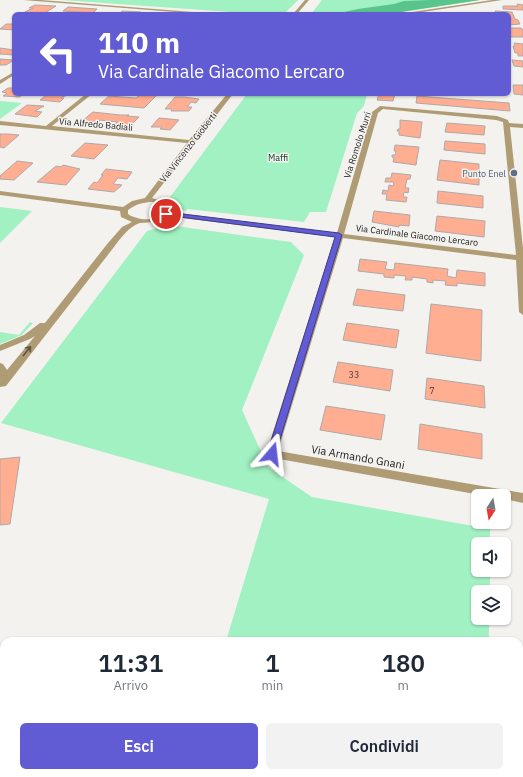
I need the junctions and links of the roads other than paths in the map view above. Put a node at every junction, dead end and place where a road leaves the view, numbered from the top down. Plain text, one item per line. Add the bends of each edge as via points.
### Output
1 (25, 0) edge
2 (307, 0) edge
3 (500, 0) edge
4 (116, 6) junction
5 (110, 10) dead end
6 (179, 12) edge
7 (297, 12) edge
8 (420, 12) edge
9 (12, 74) edge
10 (0, 82) edge
11 (87, 96) edge
12 (228, 96) edge
13 (0, 123) edge
14 (506, 125) junction
15 (523, 126) edge
16 (47, 128) junction
17 (191, 142) junction
18 (0, 194) edge
19 (147, 200) junction
20 (124, 209) junction
21 (166, 214) junction
22 (138, 221) junction
23 (339, 235) junction
24 (522, 258) edge
25 (523, 312) edge
26 (52, 320) junction
27 (0, 348) edge
28 (0, 366) edge
29 (2, 385) edge
30 (523, 498) edge

1 - 4 street
2 - 7 street
3 - 8 street via 467,7
4 - 5 street
4 - 6 street
9 - 10 street
11 - 16 street
12 - 17 street, Via Vincenzo Gioberti
13 - 16 street, Via Alfredo Badiali
14 - 15 street
14 - 23 street, Via Romolo Murri via 506,120 496,118 382,107 375,112
14 - 24 street
16 - 17 street, Via Alfredo Badiali
17 - 19 street, Via Vincenzo Gioberti
18 - 20 street
19 - 20 street via 133,203
19 - 21 street via 165,204 168,210
20 - 22 street via 124,215
21 - 22 street, Via Cardinale Giacomo Lercaro via 151,221
21 - 23 street, Via Cardinale Giacomo Lercaro
22 - 26 street via 125,229
23 - 24 street, Via Cardinale Giacomo Lercaro
23 - 30 street, Via Armando Gnani via 272,454
24 - 25 street
26 - 27 street via 27,337
29 -> 26 street
28 - 29 street via 4,374

